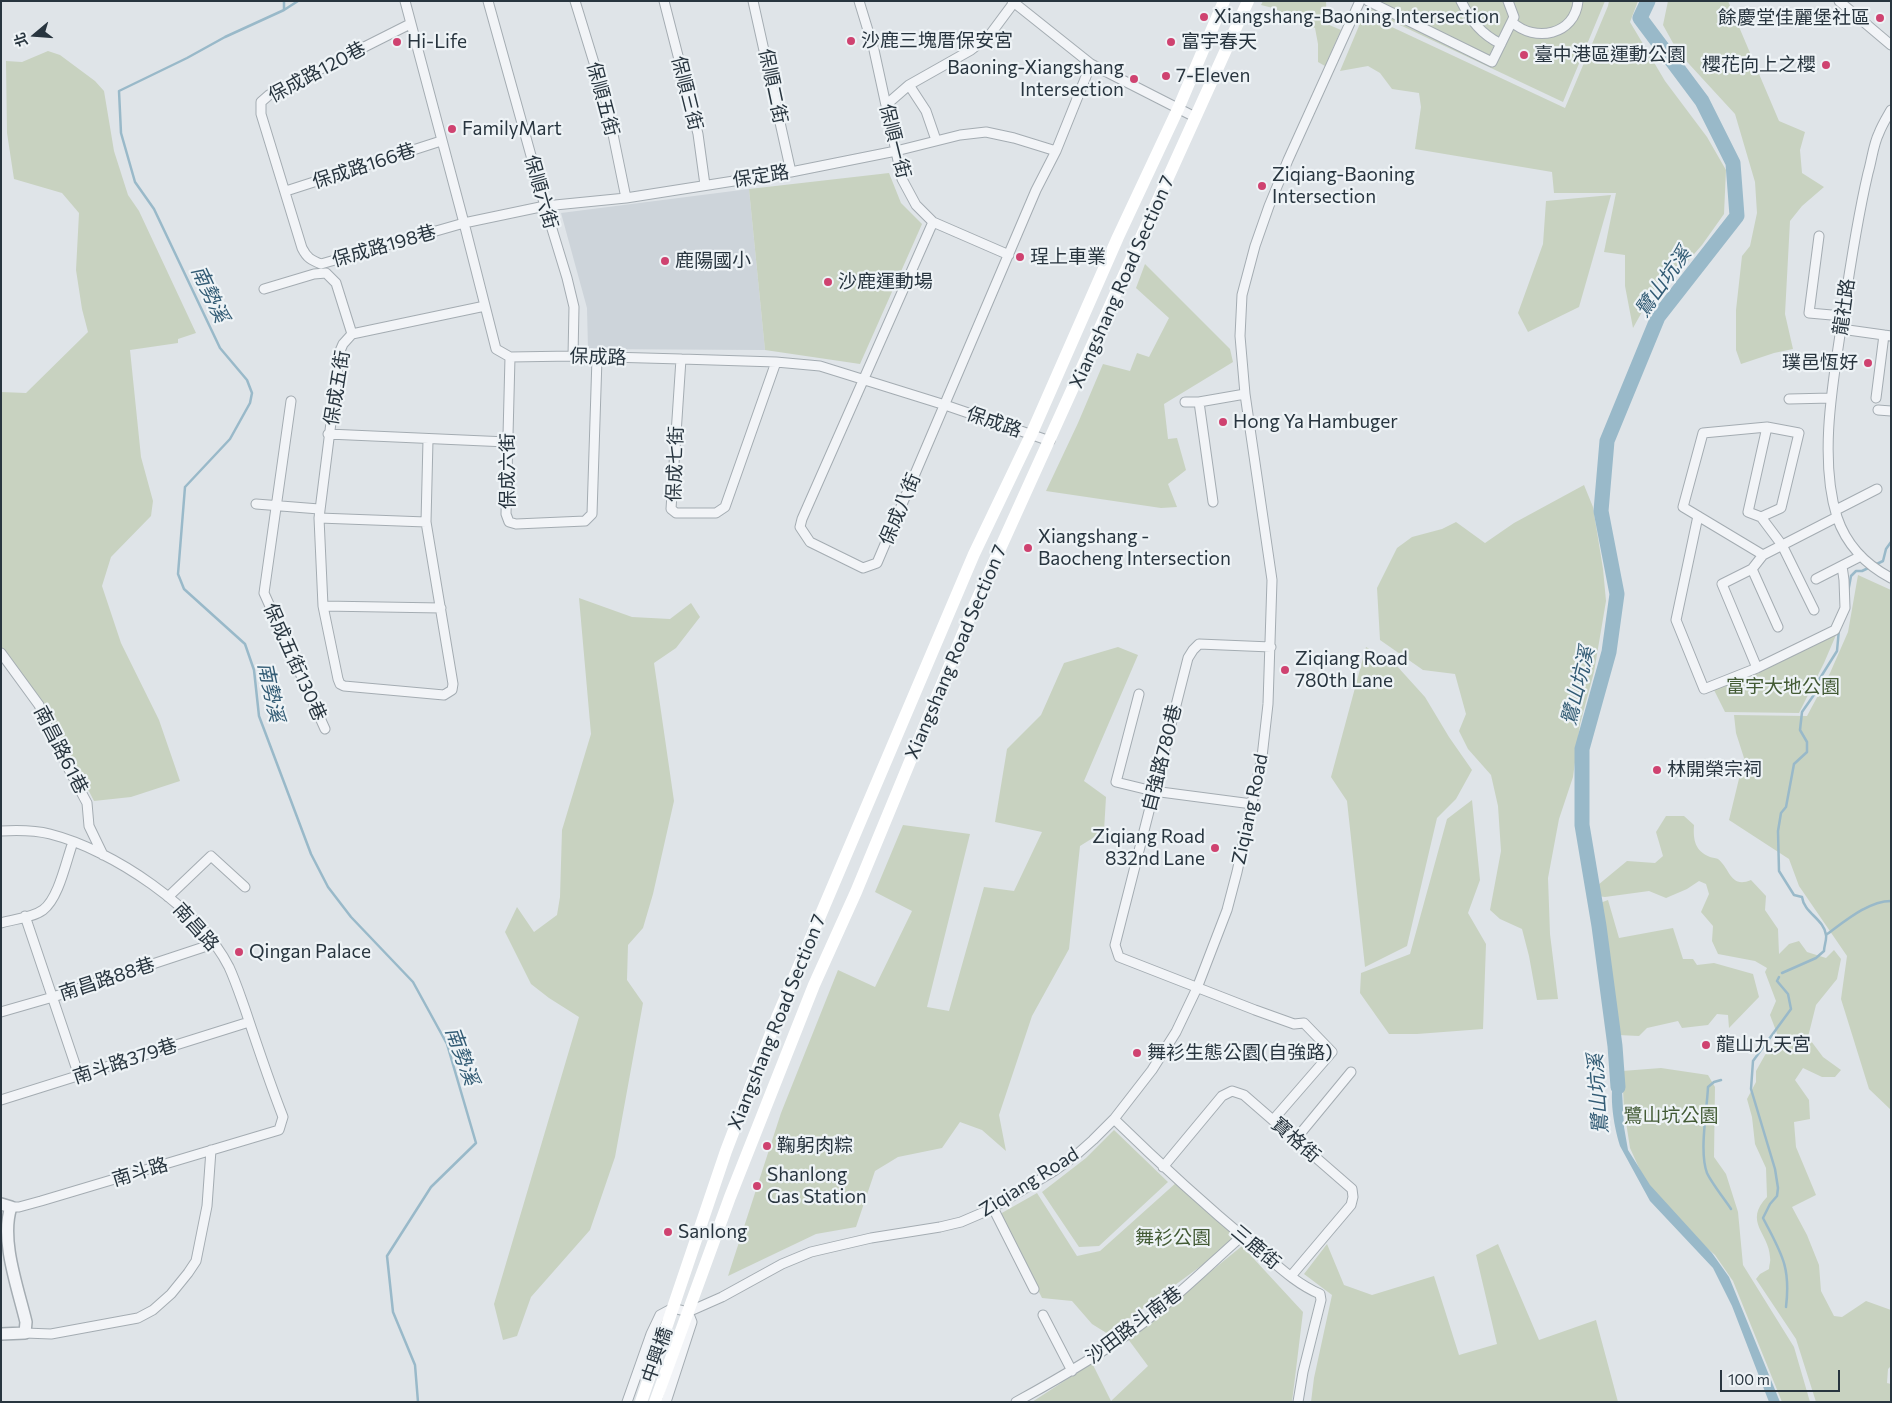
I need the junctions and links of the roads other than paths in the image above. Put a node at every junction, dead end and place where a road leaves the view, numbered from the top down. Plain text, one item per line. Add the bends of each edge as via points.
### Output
1 (405, 1) edge
2 (488, 1) edge
3 (575, 1) edge
4 (664, 1) edge
5 (753, 1) edge
6 (860, 1) edge
7 (1224, 1) edge
8 (1248, 1) edge
9 (1360, 1) edge
10 (1368, 1) edge
11 (1461, 1) edge
12 (1508, 1) edge
13 (1578, 1) edge
14 (1840, 1) edge
15 (1013, 2) edge
16 (1512, 22) junction
17 (410, 24) junction
18 (1501, 44) junction
19 (1891, 45) edge
20 (1091, 64) junction
21 (909, 86) junction
22 (886, 105) junction
23 (1178, 109) junction
24 (1891, 110) edge
25 (1195, 117) junction
26 (936, 140) junction
27 (441, 141) junction
28 (896, 151) junction
29 (1056, 151) junction
30 (791, 172) junction
31 (705, 185) junction
32 (286, 191) junction
33 (626, 198) junction
34 (545, 206) junction
35 (934, 222) junction
36 (464, 223) junction
37 (1818, 236) dead end
38 (1009, 255) junction
39 (306, 256) joint
40 (264, 289) dead end
41 (485, 306) junction
42 (1843, 316) junction
43 (1841, 329) junction
44 (352, 334) junction
45 (1887, 336) edge
46 (573, 356) junction
47 (510, 357) junction
48 (597, 358) junction
49 (681, 359) junction
50 (776, 362) junction
51 (863, 379) junction
52 (1245, 394) junction
53 (1831, 398) junction
54 (1876, 398) dead end
55 (1789, 399) dead end
56 (291, 401) dead end
57 (1185, 402) dead end
58 (1199, 402) junction
59 (945, 405) junction
60 (1878, 410) dead end
61 (1891, 411) edge
62 (1767, 427) junction
63 (328, 434) junction
64 (1031, 435) junction
65 (428, 440) junction
66 (1050, 440) junction
67 (507, 442) junction
68 (1877, 489) dead end
69 (1213, 502) dead end
70 (256, 504) dead end
71 (276, 505) junction
72 (319, 513) junction
73 (1836, 514) junction
74 (1698, 516) junction
75 (1761, 517) junction
76 (426, 522) junction
77 (1782, 545) junction
78 (1763, 555) junction
79 (1861, 556) junction
80 (1842, 566) junction
81 (1752, 569) junction
82 (1891, 578) edge
83 (1816, 579) dead end
84 (323, 606) junction
85 (441, 608) junction
86 (1814, 610) dead end
87 (1778, 627) dead end
88 (1271, 647) junction
89 (1, 653) edge
90 (1758, 668) junction
91 (1139, 694) dead end
92 (324, 729) dead end
93 (1153, 791) junction
94 (1252, 804) junction
95 (1, 830) edge
96 (73, 842) junction
97 (103, 855) junction
98 (245, 888) dead end
99 (168, 897) junction
100 (25, 916) junction
101 (1, 923) edge
102 (213, 944) junction
103 (1197, 988) junction
104 (53, 997) junction
105 (1, 1012) edge
106 (249, 1022) junction
107 (1351, 1072) dead end
108 (79, 1076) junction
109 (1, 1100) edge
110 (1114, 1119) junction
111 (1272, 1120) junction
112 (278, 1130) joint
113 (1296, 1140) junction
114 (211, 1150) junction
115 (1163, 1167) junction
116 (6, 1206) edge
117 (993, 1208) junction
118 (1242, 1236) junction
119 (1291, 1276) junction
120 (1034, 1289) dead end
121 (673, 1308) junction
122 (688, 1312) junction
123 (1043, 1316) dead end
124 (25, 1333) junction
125 (1, 1334) edge
126 (1072, 1371) junction
127 (626, 1402) edge
128 (641, 1402) edge
129 (655, 1402) edge
130 (666, 1402) edge
131 (1016, 1402) edge
132 (1298, 1402) edge

1 - 17 street
2 - 34 street, 保順六街
3 - 33 street, 保順五街 via 607,105
4 - 31 street, 保順三街 via 698,134
5 - 30 street, 保順二街
6 - 22 street, 保順一街
7 - 23 main road, Xiangshang Road Section 7
8 - 25 main road, Xiangshang Road Section 7
9 - 52 street, Ziqiang Road via 1288,160 1255,246 1242,295 1240,336
10 - 18 street via 1492,62
11 - 18 street via 1477,28
12 - 16 street via 1514,17
13 - 16 street via 1575,14 1564,27 1550,33 1539,35 1520,30
14 - 19 street
15 - 20 street
15 - 21 street via 989,36
16 - 18 street
17 - 27 street
17 - 32 street, 保成路120巷 via 261,102 261,114
20 - 23 street
20 - 29 street, 保成八街
21 - 22 street
21 - 26 street via 926,111
22 - 28 street, 保順一街
23 - 25 street
23 - 64 main road, Xiangshang Road Section 7
24 - 42 street, 龍社路 via 1878,134 1862,196
25 - 66 main road, Xiangshang Road Section 7
26 - 28 street, 保定路
26 - 29 street, 保定路 via 986,132
27 - 32 street, 保成路166巷
27 - 36 street
28 - 30 street, 保定路
28 - 35 street, 保順一街 via 902,178 916,204
29 - 38 street, 保成八街
30 - 31 street, 保定路
31 - 33 street, 保定路
32 - 39 street, 保成路120巷
33 - 34 street, 保定路
34 - 36 street, 保定路
34 - 46 street, 保順六街 via 574,307
35 - 38 street, 保順一街
35 - 51 street, 保成八街
36 - 39 street, 保成路198巷 via 321,264
36 - 41 street
37 - 42 street via 1809,313
38 - 59 street, 保成八街
40 - 44 street via 326,273 336,282
41 - 44 street, 保成五街
41 - 47 street via 496,349
42 - 43 street, 龍社路
43 - 45 street
43 - 53 street, 龍社路
44 - 63 street, 保成五街 via 340,351
45 - 54 street
46 - 47 street, 保成路
46 - 48 street, 保成路
47 - 67 street, 保成六街
48 - 49 street, 保成路
48 - 67 street, 保成六街 via 592,514 585,521 509,522 506,514
49 - 50 street, 保成路
49 - 50 street, 保成七街 via 671,509 676,513 716,513 725,507
50 - 51 street, 保成路 via 820,366
51 - 59 street, 保成路
51 - 59 street, 保成八街 via 800,527 810,542 864,568 877,562
52 - 58 street
52 - 88 street, Ziqiang Road via 1272,576
53 - 55 street
53 - 73 street, 龍社路 via 1829,464
56 - 71 street, 保成五街130巷
57 - 58 street
58 - 69 street
59 - 64 street, 保成路
60 - 61 street
62 - 74 street via 1703,433 1683,507
62 - 75 street via 1748,512
62 - 75 street via 1799,433 1780,508
63 - 65 street, 保成五街
63 - 72 street
64 - 66 street, 保成路
64 - 121 main road, Xiangshang Road Section 7 via 974,554 778,1015 726,1150
65 - 67 street, 保成五街
65 - 76 street
66 - 122 main road, Xiangshang Road Section 7 via 975,604 814,985
68 - 73 street
70 - 71 street
71 - 72 street
71 - 92 street, 保成五街130巷 via 264,593
72 - 76 street
72 - 84 street
73 - 77 street
73 - 79 street, 龍社路 via 1843,532
74 - 78 street
74 - 90 street via 1676,620 1704,689
75 - 77 street
76 - 85 street
77 - 78 street
77 - 86 street
78 - 81 street
79 - 80 street
79 - 82 street, 龍社路
80 - 83 street
80 - 90 street via 1845,608 1835,630
81 - 87 street
81 - 90 street via 1722,584
84 - 85 street
84 - 85 street via 340,684 444,695 452,690 453,684
88 - 93 street, 自強路780巷 via 1199,644 1193,650 1188,658
88 - 94 street, Ziqiang Road via 1262,757
89 - 97 street, 南昌路61巷 via 39,705 51,736 88,803 89,826
91 - 93 street via 1116,782
93 - 94 street
93 - 103 street, 自強路780巷 via 1115,945 1119,957
94 - 103 street, Ziqiang Road via 1227,910
95 - 96 street, 南昌路 via 39,832
96 - 97 street, 南昌路
96 - 100 street via 50,902 42,911
97 - 99 street, 南昌路 via 135,872
98 - 99 street via 211,856
99 - 102 street, 南昌路
100 - 101 street
100 - 104 street
102 - 104 street, 南昌路88巷
102 - 106 street, 南昌路 via 229,967
103 - 110 street, Ziqiang Road via 1176,1032 1152,1070
103 - 111 street via 1294,1024 1304,1023 1332,1052
104 - 105 street, 南昌路88巷
104 - 108 street
106 - 108 street, 南斗路379巷
106 - 112 street, 南昌路 via 283,1117
107 - 113 street
108 - 109 street, 南斗路379巷
110 - 115 street, 三鹿街
110 - 117 street, Ziqiang Road via 1075,1156
111 - 113 street, 寶格街
111 - 115 street, 寶格街 via 1244,1095 1232,1091 1222,1096
112 - 114 street, 南斗路
113 - 119 street, 寶格街 via 1352,1189 1353,1197 1351,1205
114 - 116 street, 南斗路 via 41,1201 19,1207
114 - 124 street via 207,1206 196,1261 170,1294 153,1310 138,1318 51,1334
115 - 118 street, 三鹿街
116 - 124 street via 6,1235 26,1322
117 - 120 street
117 - 122 street, Ziqiang Road via 961,1222 811,1252
118 - 119 street, 三鹿街
118 - 126 street, 沙田路斗南巷 via 1164,1307
119 - 132 street, 三鹿街 via 1320,1294 1321,1300
121 - 122 street
121 - 127 street via 660,1315
121 - 128 main road, 中興橋
122 - 129 main road, 中興橋
122 - 130 street via 692,1322
123 - 126 street
124 - 125 street
126 - 131 street, 沙田路斗南巷

